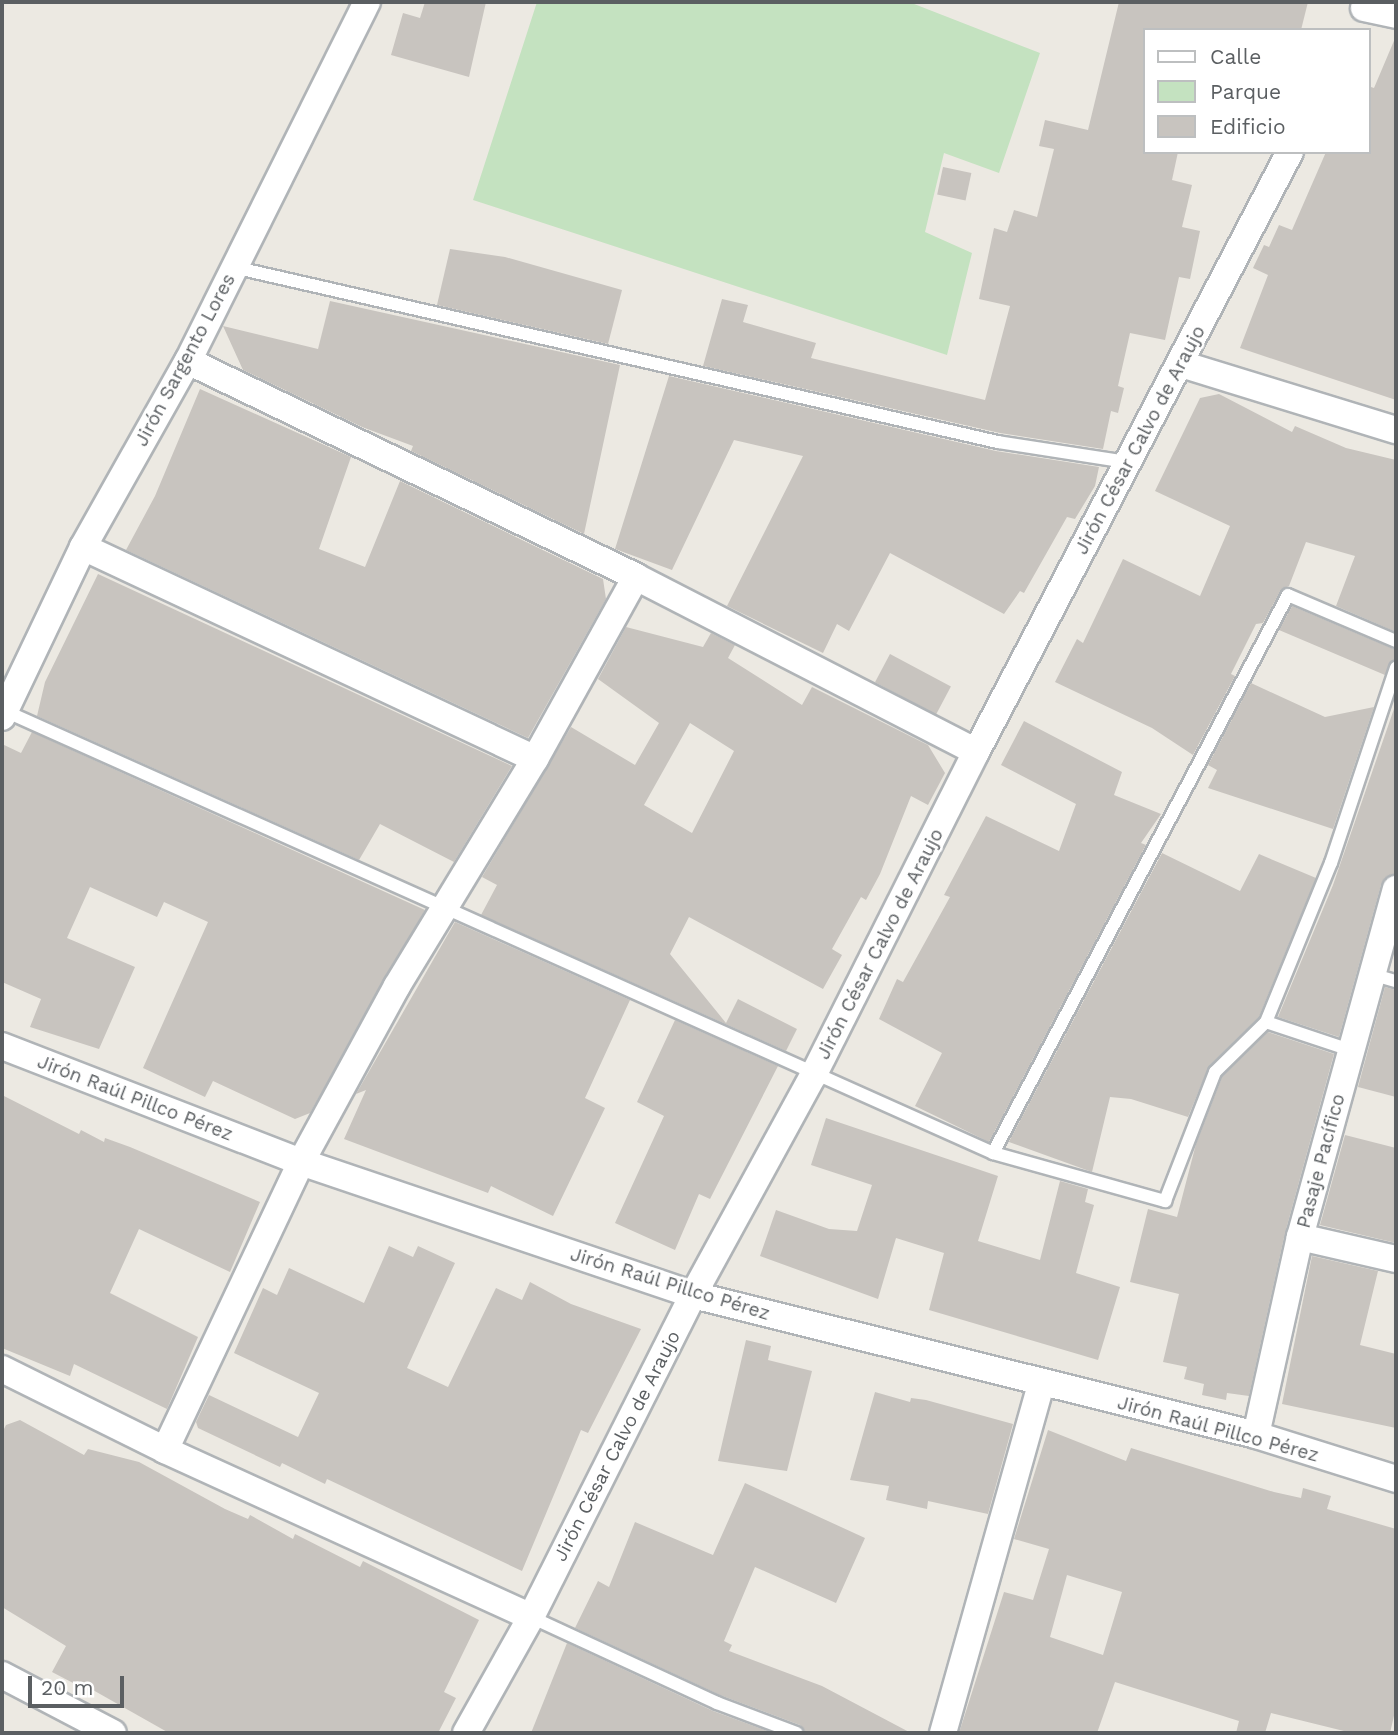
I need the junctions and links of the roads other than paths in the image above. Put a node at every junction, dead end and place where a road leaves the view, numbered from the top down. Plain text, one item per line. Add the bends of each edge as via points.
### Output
1 (367, 2) edge
2 (1362, 13) edge
3 (1396, 15) edge
4 (1289, 154) edge
5 (233, 267) junction
6 (188, 361) junction
7 (1181, 363) junction
8 (1396, 430) edge
9 (1127, 462) junction
10 (83, 547) junction
11 (636, 577) junction
12 (1396, 641) edge
13 (1396, 667) edge
14 (3, 714) edge
15 (975, 752) junction
16 (535, 759) junction
17 (1396, 889) edge
18 (446, 908) junction
19 (1370, 974) junction
20 (1396, 981) edge
21 (1266, 1022) junction
22 (2, 1046) edge
23 (1350, 1050) junction
24 (813, 1076) junction
25 (993, 1153) junction
26 (301, 1162) junction
27 (1300, 1237) junction
28 (1396, 1259) edge
29 (693, 1295) junction
30 (2, 1369) edge
31 (1041, 1384) junction
32 (1256, 1435) junction
33 (165, 1450) junction
34 (1396, 1479) edge
35 (531, 1617) junction
36 (2, 1675) edge
37 (113, 1733) edge
38 (466, 1733) edge
39 (797, 1733) edge
40 (943, 1733) edge

1 - 5 street, Jirón Sargento Lores
2 - 3 street
4 - 7 street, Jirón César Calvo de Araujo
5 - 6 street, Jirón Sargento Lores
5 - 9 lane via 998,442
6 - 10 street, Jirón Sargento Lores
6 - 11 street
7 - 8 street
7 - 9 street, Jirón César Calvo de Araujo
9 - 15 street, Jirón César Calvo de Araujo
10 - 14 street, Jirón Sargento Lores
10 - 16 street
11 - 15 street
11 - 16 street
12 - 25 lane via 1288,595
13 - 21 lane via 1331,863
14 - 18 lane
15 - 24 street, Jirón César Calvo de Araujo
16 - 18 street
17 - 19 street, Pasaje Pacífico
18 - 24 lane
18 - 26 street via 397,986
19 - 20 lane
19 - 23 street, Pasaje Pacífico
21 - 23 lane
21 - 25 lane via 1215,1072 1165,1201
22 - 26 street, Jirón Raúl Pillco Pérez
23 - 27 street, Pasaje Pacífico
24 - 25 lane
24 - 29 street, Jirón César Calvo de Araujo
26 - 29 street, Jirón Raúl Pillco Pérez
26 - 33 street
27 - 28 street
27 - 32 street, Pasaje Pacífico
29 - 31 street, Jirón Raúl Pillco Pérez
29 - 35 street, Jirón César Calvo de Araujo
30 - 33 street
31 - 32 street, Jirón Raúl Pillco Pérez
31 - 40 street
32 - 34 street, Jirón Raúl Pillco Pérez
33 - 35 street
35 - 38 street, Jirón César Calvo de Araujo
35 - 39 lane via 717,1703
36 - 37 street

